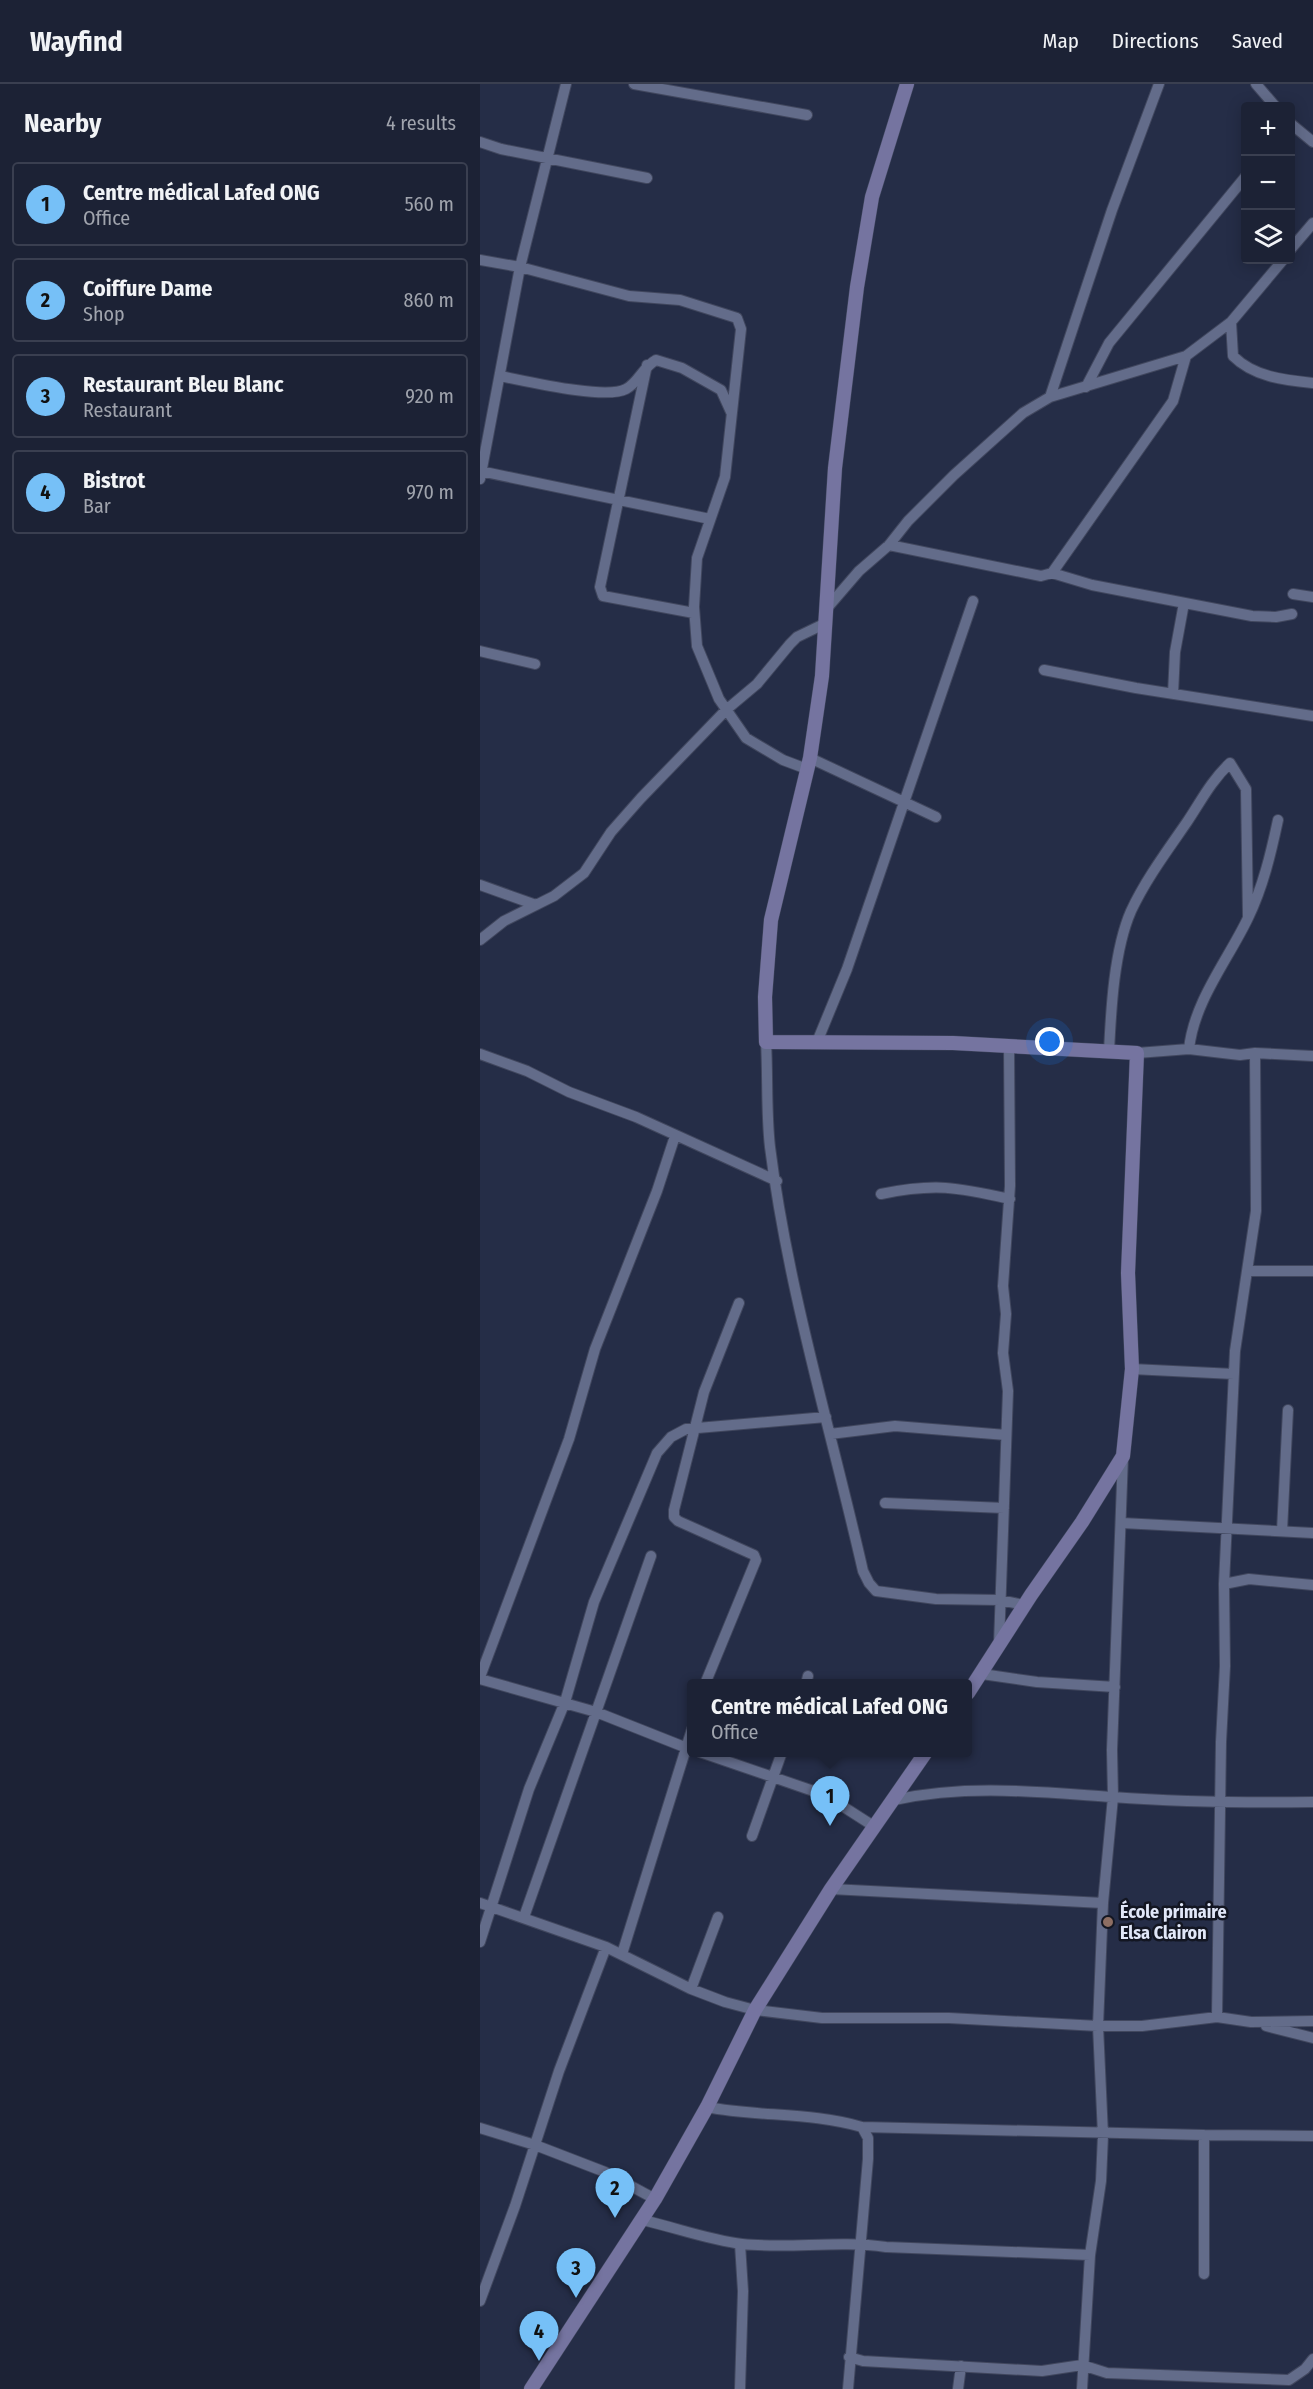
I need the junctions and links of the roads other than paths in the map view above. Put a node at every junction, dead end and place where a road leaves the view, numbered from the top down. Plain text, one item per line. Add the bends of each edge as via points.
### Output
1 (566, 84) edge
2 (634, 84) edge
3 (907, 84) edge
4 (1159, 84) edge
5 (1256, 84) edge
6 (1272, 102) edge
7 (807, 115) dead end
8 (1295, 127) edge
9 (480, 142) edge
10 (1313, 142) edge
11 (549, 159) junction
12 (647, 178) dead end
13 (1241, 181) edge
14 (1313, 224) edge
15 (1295, 244) edge
16 (480, 260) edge
17 (1280, 264) edge
18 (520, 267) junction
19 (1231, 322) junction
20 (1186, 356) junction
21 (648, 365) junction
22 (500, 376) junction
23 (1313, 382) edge
24 (1086, 387) junction
25 (1050, 397) junction
26 (731, 413) junction
27 (480, 474) edge
28 (619, 501) junction
29 (710, 519) junction
30 (889, 545) junction
31 (1052, 573) junction
32 (1293, 594) dead end
33 (1313, 597) edge
34 (973, 601) dead end
35 (1184, 603) junction
36 (828, 607) junction
37 (694, 613) junction
38 (1292, 614) dead end
39 (826, 623) junction
40 (480, 651) edge
41 (536, 664) dead end
42 (1044, 670) dead end
43 (1173, 694) junction
44 (726, 710) junction
45 (1313, 716) edge
46 (808, 763) junction
47 (903, 802) junction
48 (936, 817) dead end
49 (1278, 820) dead end
50 (480, 885) edge
51 (536, 905) junction
52 (1248, 918) junction
53 (480, 940) edge
54 (766, 1042) junction
55 (817, 1042) junction
56 (1009, 1046) junction
57 (1189, 1049) junction
58 (1109, 1052) junction
59 (1137, 1053) junction
60 (1255, 1053) junction
61 (480, 1054) edge
62 (1313, 1056) edge
63 (675, 1136) junction
64 (777, 1182) junction
65 (881, 1194) dead end
66 (1010, 1199) junction
67 (1248, 1271) junction
68 (1313, 1271) edge
69 (739, 1304) dead end
70 (1132, 1369) junction
71 (1234, 1374) junction
72 (1288, 1410) dead end
73 (826, 1417) junction
74 (696, 1428) junction
75 (830, 1434) junction
76 (1006, 1435) junction
77 (1123, 1456) junction
78 (885, 1503) dead end
79 (1004, 1508) junction
80 (1122, 1523) junction
81 (1229, 1529) junction
82 (1282, 1532) junction
83 (1313, 1533) edge
84 (651, 1556) dead end
85 (1224, 1584) junction
86 (1313, 1585) edge
87 (1000, 1600) junction
88 (1024, 1605) junction
89 (999, 1647) junction
90 (982, 1674) junction
91 (480, 1678) edge
92 (707, 1679) edge
93 (1115, 1687) junction
94 (972, 1688) edge
95 (565, 1702) junction
96 (596, 1712) junction
97 (687, 1748) edge
98 (687, 1755) edge
99 (714, 1757) edge
100 (780, 1757) edge
101 (923, 1757) edge
102 (773, 1778) junction
103 (1113, 1797) junction
104 (894, 1800) junction
105 (1313, 1802) edge
106 (1222, 1803) junction
107 (875, 1827) junction
108 (752, 1836) dead end
109 (831, 1889) junction
110 (1103, 1903) junction
111 (485, 1904) edge
112 (524, 1917) junction
113 (718, 1917) dead end
114 (480, 1942) edge
115 (606, 1947) junction
116 (622, 1953) junction
117 (692, 1989) junction
118 (755, 2010) junction
119 (1217, 2017) junction
120 (1313, 2021) edge
121 (1251, 2022) junction
122 (1098, 2026) junction
123 (1313, 2038) edge
124 (706, 2108) junction
125 (862, 2127) junction
126 (480, 2128) edge
127 (1103, 2135) junction
128 (1204, 2135) junction
129 (1313, 2136) edge
130 (535, 2145) junction
131 (656, 2199) junction
132 (642, 2220) junction
133 (859, 2243) junction
134 (740, 2244) junction
135 (1090, 2255) junction
136 (1204, 2274) dead end
137 (480, 2301) edge
138 (849, 2357) junction
139 (1313, 2360) edge
140 (1082, 2365) junction
141 (961, 2367) junction
142 (531, 2389) edge
143 (740, 2389) edge
144 (848, 2389) edge
145 (958, 2389) edge
146 (1082, 2389) edge

1 - 11 street
2 - 7 street
3 - 36 street via 872,197 857,287 835,468
4 - 25 street
5 - 6 street
8 - 10 street
9 - 11 street
11 - 12 street
11 - 18 street
13 - 24 street via 1109,343
14 - 15 street
16 - 18 street
17 - 19 street
18 - 22 street
18 - 26 street via 630,296 680,300 737,318 741,329
19 - 20 street
19 - 23 street via 1233,356 1245,368 1278,378
20 - 24 street
20 - 31 street via 1173,401
21 - 22 street via 627,388 609,394
21 - 26 street via 656,360 682,368 721,390
21 - 28 street
22 - 27 street
24 - 25 street
25 - 30 street via 1023,412 996,435 908,521
26 - 29 street via 725,477
27 - 28 street
28 - 29 street
28 - 37 street via 600,587 603,596
29 - 37 street via 697,558
30 - 31 street via 1041,576
30 - 36 street via 859,571
31 - 35 street
32 - 33 street
34 - 47 street
35 - 38 street via 1252,616
35 - 43 street via 1175,652
36 - 39 street
37 - 44 street via 697,646
39 - 44 street via 797,637 757,684
39 - 46 street
40 - 41 street
42 - 43 street
43 - 45 street
44 - 46 street via 746,738 783,760
44 - 51 street via 611,832 584,873
46 - 47 street
46 - 54 street via 771,920
47 - 48 street
47 - 55 street via 847,969
49 - 52 street via 1269,862
50 - 51 street
51 - 53 street via 504,921
52 - 57 street via 1196,1018
52 - 58 street via 1246,789 1230,763 1209,786 1146,881 1130,913 1122,939
54 - 55 street
54 - 64 street via 770,1146
55 - 56 street
56 - 58 street
56 - 66 street
57 - 59 street
57 - 60 street
58 - 59 street
59 - 70 street via 1128,1273
60 - 62 street
60 - 67 street via 1256,1211
61 - 63 street
63 - 64 street
63 - 91 street
64 - 73 street
65 - 66 street via 944,1185
66 - 76 street via 1003,1286
67 - 68 street
67 - 71 street
69 - 74 street via 704,1392
70 - 71 street
70 - 77 street
71 - 81 street
72 - 82 street
73 - 74 street
73 - 75 street
74 - 92 street via 681,1472 674,1517 754,1554 756,1560
74 - 95 street via 671,1437 657,1453 594,1602
75 - 76 street via 895,1426
75 - 87 street via 868,1584 876,1591 936,1599
76 - 79 street
77 - 80 street
77 - 88 street
78 - 79 street
79 - 87 street
80 - 81 street
80 - 93 street
81 - 82 street
81 - 85 street
82 - 83 street
84 - 96 street
85 - 86 street via 1249,1579
85 - 106 street
87 - 88 street
87 - 89 street
88 - 89 street
89 - 90 street
90 - 93 street via 1021,1681
90 - 94 street
91 - 95 street
93 - 103 street
95 - 96 street
95 - 111 street
96 - 97 street
96 - 112 street
98 - 116 street
99 - 102 street
100 - 102 street
101 - 104 street
102 - 107 street via 825,1795
102 - 108 street
103 - 104 street via 1014,1789 929,1792
103 - 106 street
103 - 110 street
104 - 107 street
105 - 106 street
106 - 119 street
107 - 109 street
109 - 110 street
109 - 118 street
110 - 122 street
111 - 112 street
111 - 114 street
112 - 115 street
113 - 117 street
115 - 116 street
115 - 130 street
116 - 117 street
117 - 118 street
118 - 122 street via 822,2018 949,2018
118 - 124 street
119 - 121 street
119 - 122 street via 1142,2026
120 - 121 street
121 - 123 street
122 - 127 street
124 - 125 street via 836,2119
124 - 131 street
125 - 127 street
125 - 133 street via 867,2138 867,2159
126 - 130 street
127 - 128 street
127 - 135 street
128 - 129 street
128 - 136 street
130 - 131 street via 605,2172
130 - 137 street
131 - 132 street
132 - 134 street
132 - 142 street
133 - 134 street
133 - 135 street
133 - 138 street
134 - 143 street
135 - 140 street
138 - 141 street
138 - 144 street
139 - 140 street via 1289,2380 1107,2373
140 - 141 street via 1042,2371
140 - 146 street
141 - 145 street

